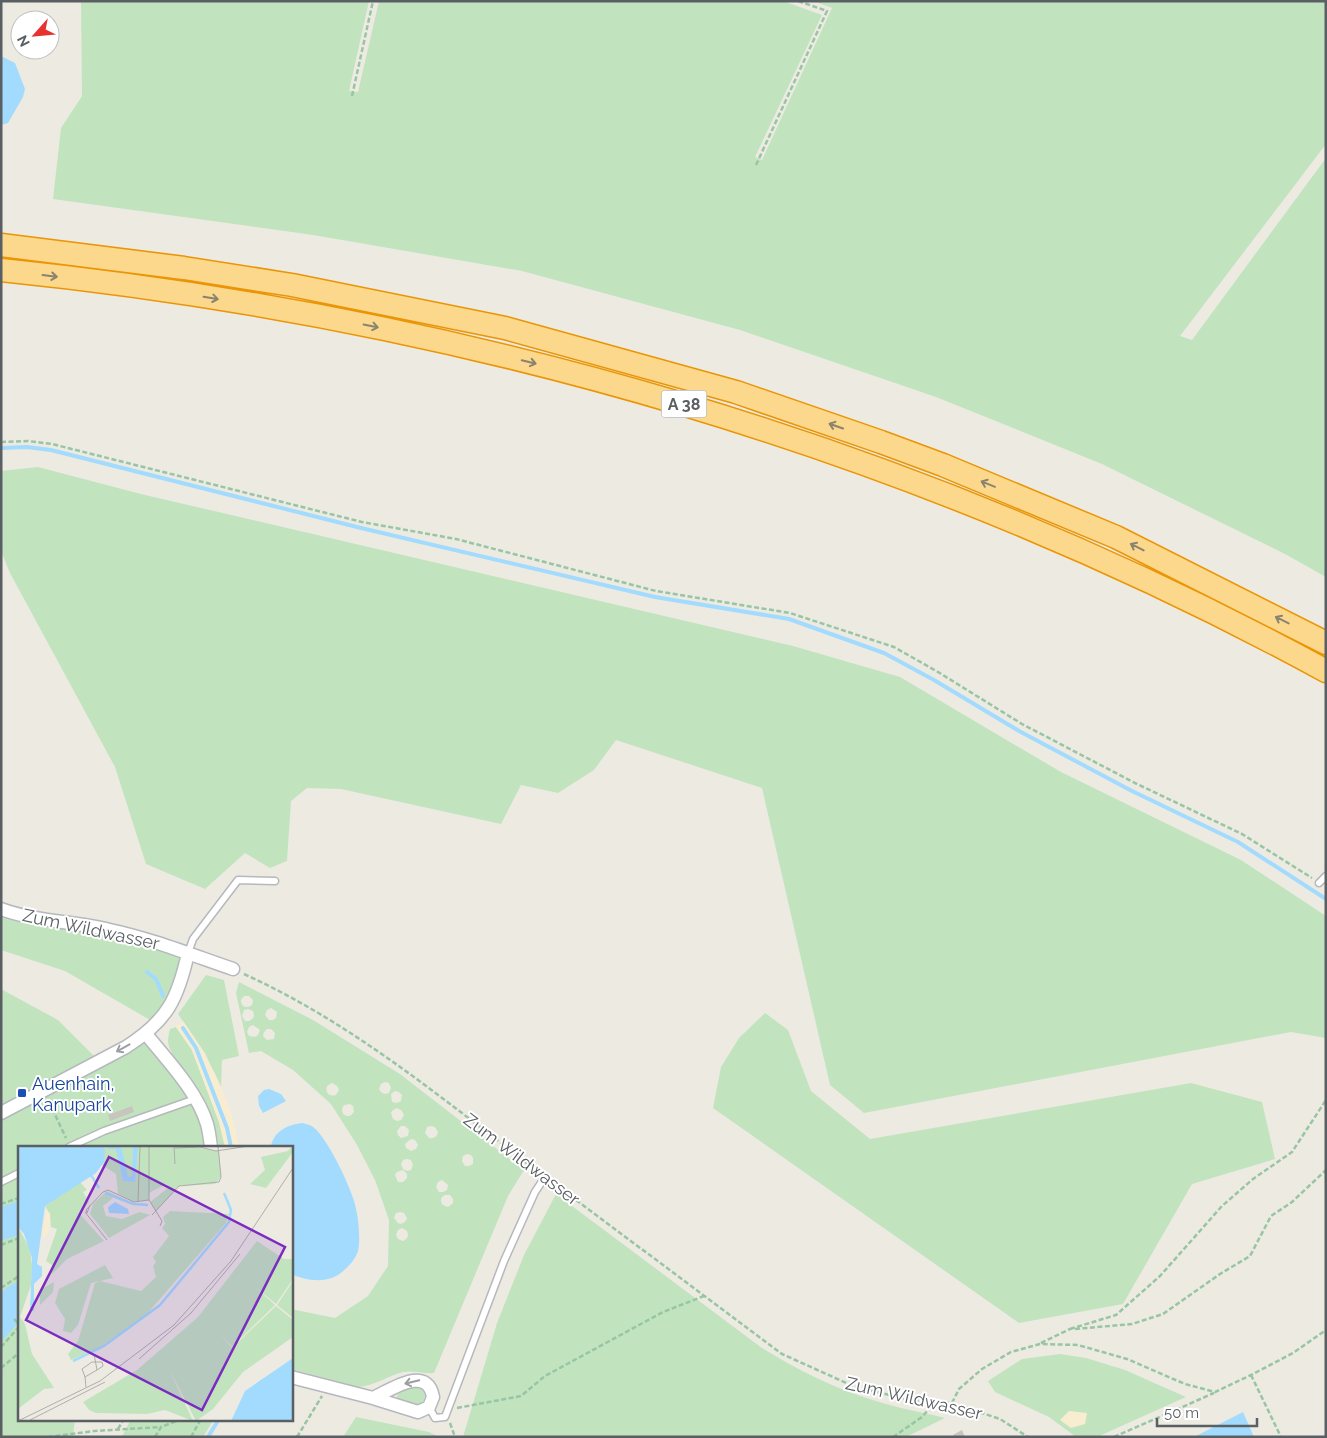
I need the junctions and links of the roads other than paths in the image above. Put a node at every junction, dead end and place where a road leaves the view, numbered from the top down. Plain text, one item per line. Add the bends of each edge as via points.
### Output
1 (1, 246) edge
2 (1, 270) edge
3 (1326, 642) edge
4 (1326, 671) edge
5 (1326, 876) edge
6 (275, 881) dead end
7 (1319, 883) road end
8 (1, 909) edge
9 (188, 954) junction
10 (233, 969) road end
11 (146, 1034) junction
12 (195, 1099) junction
13 (1, 1113) edge
14 (69, 1145) edge
15 (211, 1146) edge
16 (18, 1174) edge
17 (545, 1177) road end
18 (1, 1182) edge
19 (292, 1377) edge
20 (373, 1398) junction
21 (429, 1407) junction

3 -> 1 highway, A 38 via 1116,537 925,458 736,392 505,328 292,285 184,268
2 -> 4 highway, A 38 via 184,293 401,332 562,370 705,410 805,442 985,510 1158,586
5 - 7 lane
6 - 9 lane via 238,880 193,939
8 - 9 street, Zum Wildwasser via 108,929
9 - 10 street, Zum Wildwasser
9 - 11 street via 176,996
11 - 12 street
11 -> 13 street
12 - 14 lane
12 - 15 street via 207,1123
16 - 18 lane
17 - 21 lane via 504,1261 445,1417 435,1418
19 - 20 street
20 - 21 street via 418,1412
21 -> 20 street via 432,1391 422,1381 413,1380

